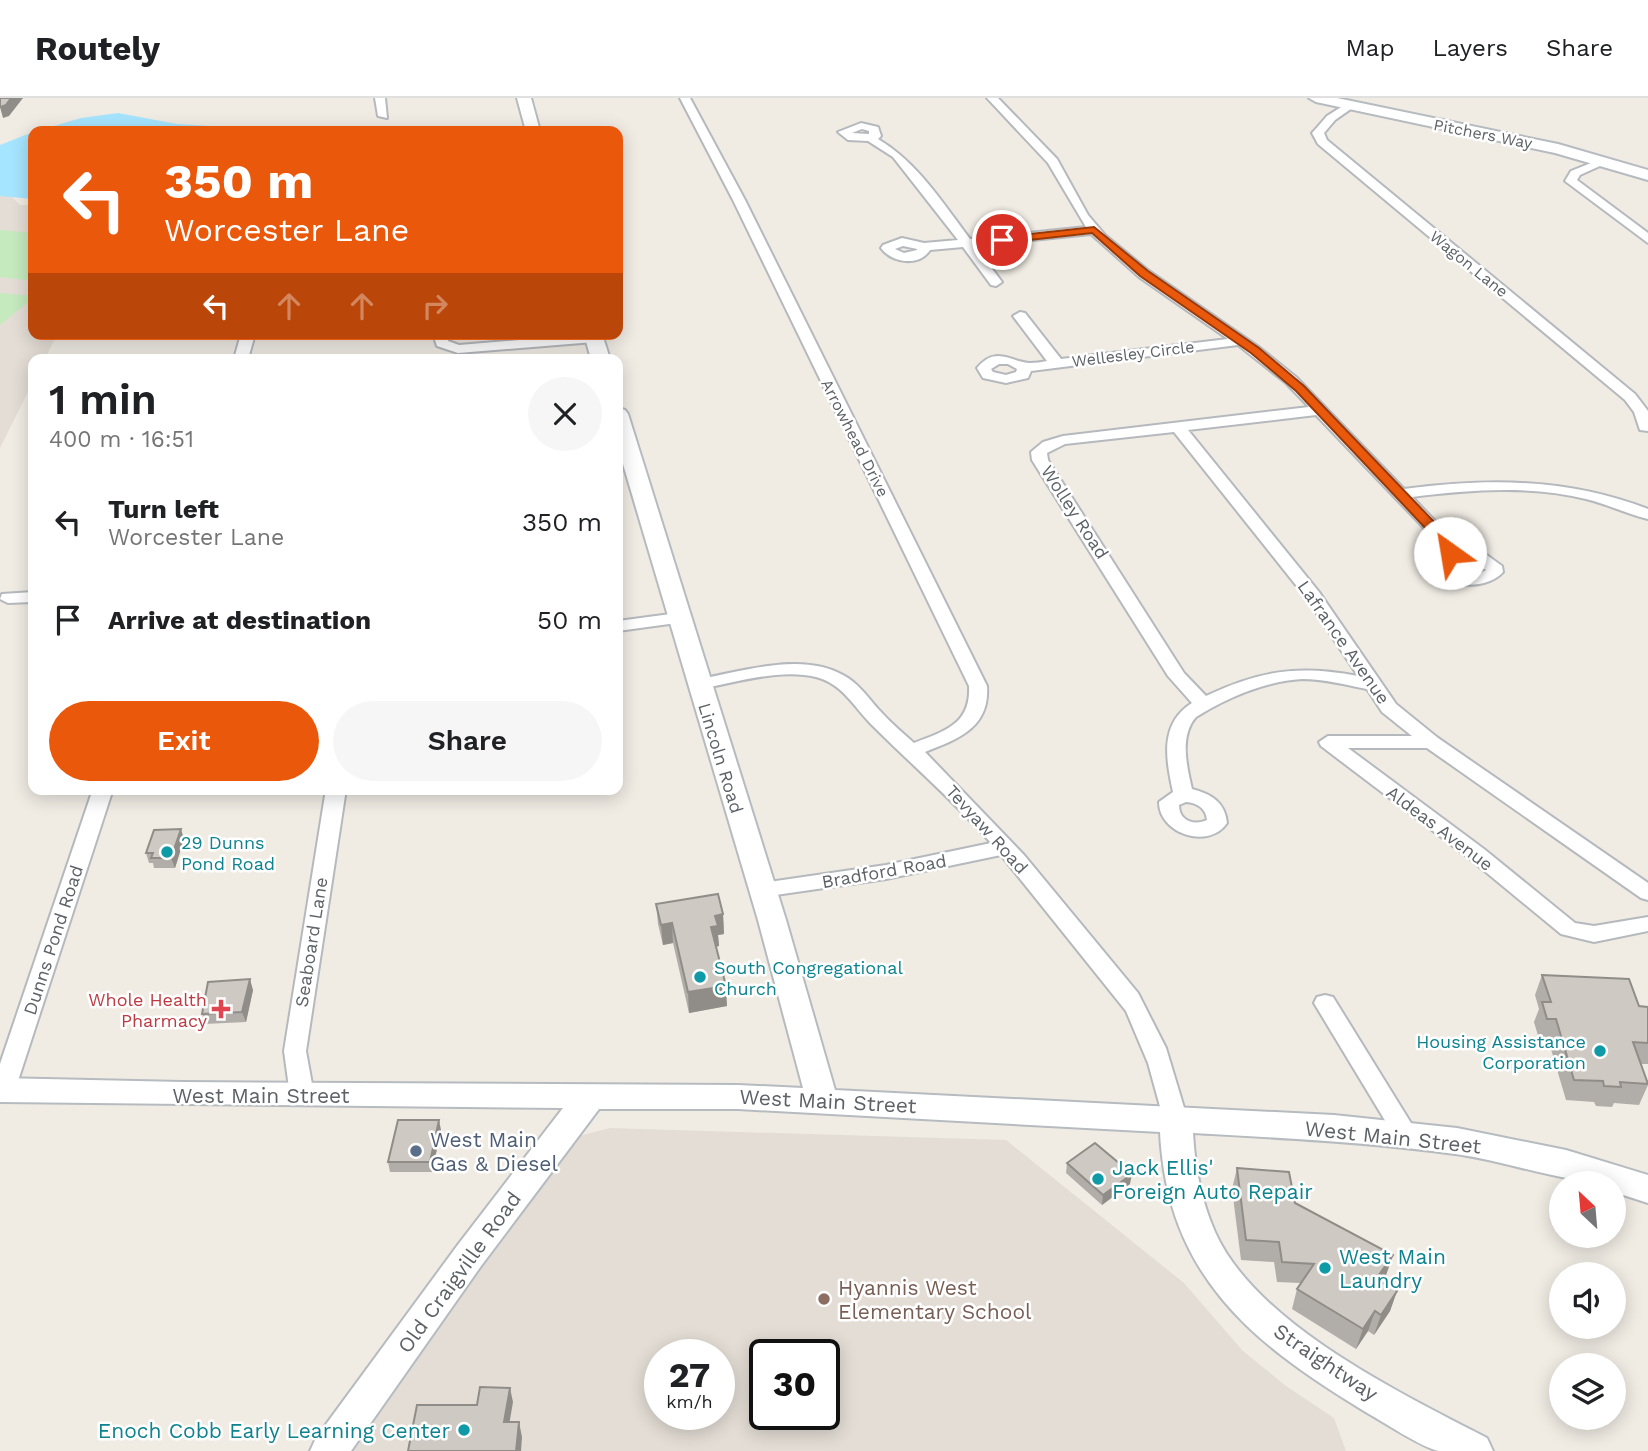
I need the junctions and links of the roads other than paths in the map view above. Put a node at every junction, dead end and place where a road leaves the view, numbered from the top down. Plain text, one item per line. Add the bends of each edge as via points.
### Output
1 (380, 98) edge
2 (524, 98) edge
3 (685, 98) edge
4 (992, 98) edge
5 (1316, 98) edge
6 (1350, 106) junction
7 (383, 116) dead end
8 (532, 126) edge
9 (870, 138) dead end
10 (1605, 161) junction
11 (1648, 175) edge
12 (1094, 230) junction
13 (1648, 239) edge
14 (966, 243) junction
15 (924, 247) dead end
16 (996, 282) dead end
17 (1020, 316) dead end
18 (441, 340) edge
19 (552, 340) edge
20 (1241, 341) junction
21 (1057, 364) junction
22 (1024, 368) dead end
23 (1321, 410) junction
24 (1178, 427) junction
25 (1645, 427) dead end
26 (623, 431) edge
27 (1401, 494) junction
28 (1648, 514) edge
29 (1456, 552) dead end
30 (28, 597) edge
31 (8, 598) dead end
32 (678, 618) junction
33 (623, 625) edge
34 (699, 684) junction
35 (1371, 684) junction
36 (1204, 705) junction
37 (1431, 742) junction
38 (913, 750) junction
39 (101, 795) edge
40 (335, 795) edge
41 (1183, 795) dead end
42 (1005, 847) junction
43 (762, 890) junction
44 (1648, 893) edge
45 (1648, 924) edge
46 (1325, 1003) dead end
47 (2, 1090) edge
48 (302, 1095) junction
49 (591, 1096) junction
50 (823, 1101) junction
51 (1176, 1121) junction
52 (1406, 1135) junction
53 (1648, 1189) edge
54 (330, 1451) edge
55 (1474, 1451) edge

1 - 7 street
2 - 8 street
3 - 38 street, Arrowhead Drive via 978,686 981,702 975,717
4 - 12 street via 1053,161
5 - 6 street, Pitchers Way
6 - 10 street, Pitchers Way
6 - 25 street, Wagon Lane via 1322,126 1318,133 1321,142 1630,397 1641,411
9 - 14 street via 903,161
10 - 11 street, Pitchers Way
10 - 13 street via 1576,173 1570,181
12 - 14 street
12 - 20 street via 1144,274
14 - 15 street
14 - 16 street
17 - 21 street
18 - 19 street via 458,349
20 - 21 street, Wellesley Circle
20 - 23 street
21 - 22 street, Wellesley Circle
23 - 24 street, Wolley Road
23 - 27 street
24 - 35 street, Lafrance Avenue via 1313,596
24 - 36 street, Wolley Road via 1063,440 1039,452 1177,676
26 - 32 street, Lincoln Road
27 - 28 street via 1475,485 1534,485 1608,499
27 - 29 street
30 - 31 street
32 - 33 street
32 - 34 street, Lincoln Road
34 - 38 street, Tevyaw Road via 775,672 825,674 842,681 875,718
34 - 43 street, Lincoln Road
35 - 36 street via 1299,674
35 - 37 street, Lafrance Avenue via 1389,708
36 - 41 street via 1186,715 1178,731
37 - 44 street, Lafrance Avenue
37 - 45 street, Aldeas Avenue via 1328,742 1569,929 1594,934
38 - 42 street, Tevyaw Road
39 - 47 street, Dunns Pond Road
40 - 48 street, Seaboard Lane via 295,1051
42 - 43 street, Bradford Road via 886,872
42 - 51 street, Tevyaw Road via 1134,1005 1164,1075
43 - 50 street, Lincoln Road
46 - 52 street
47 - 48 main road, West Main Street
48 - 49 main road, West Main Street
49 - 50 main road, West Main Street
49 - 54 street, Old Craigville Road via 469,1256
50 - 51 main road, West Main Street
51 - 52 main road, West Main Street
51 - 55 street, Straightway via 1178,1155 1192,1217 1218,1266 1246,1301 1295,1347
52 - 53 main road, West Main Street via 1457,1140 1566,1163

